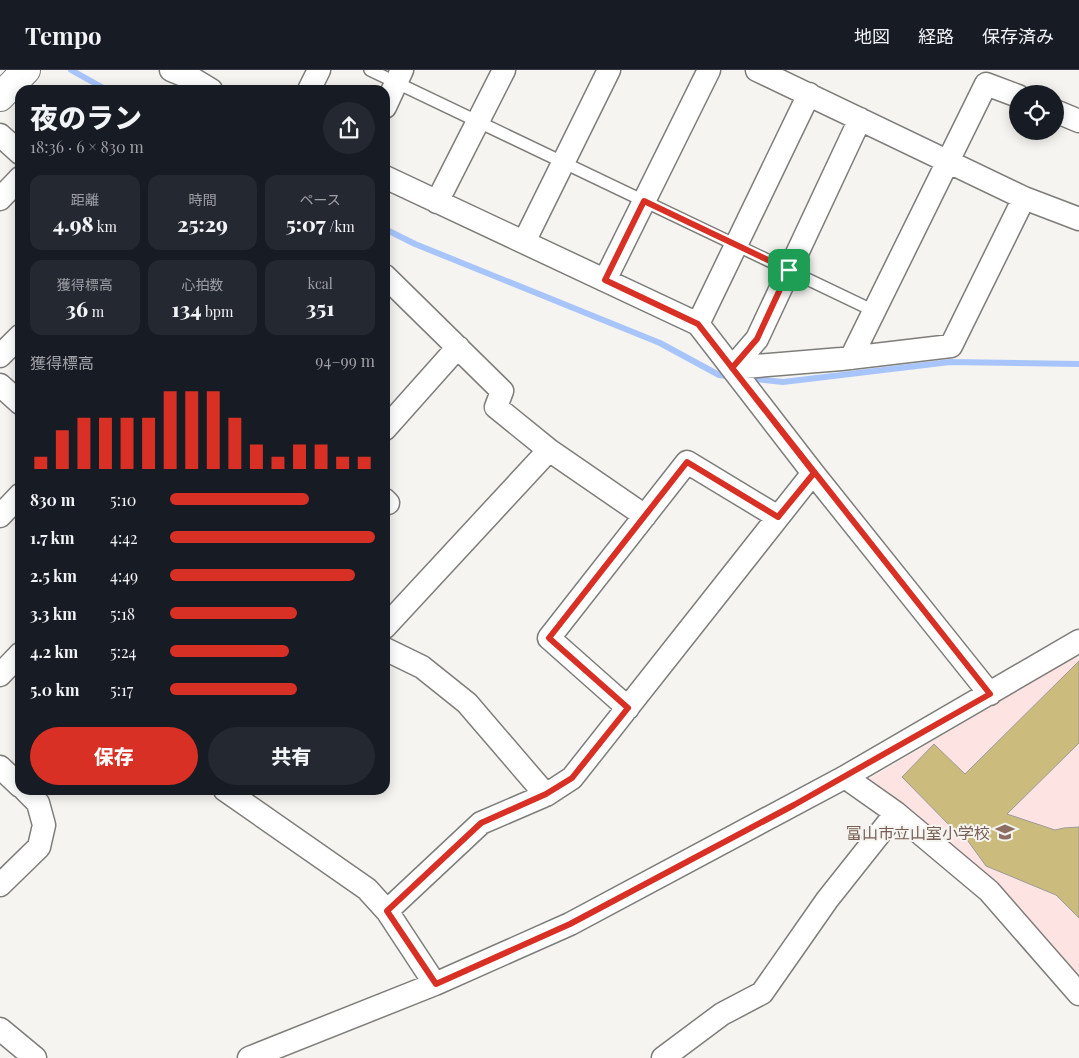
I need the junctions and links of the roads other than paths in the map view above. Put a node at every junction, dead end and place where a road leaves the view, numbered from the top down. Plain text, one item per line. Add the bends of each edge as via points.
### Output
1 (26, 70) edge
2 (171, 70) edge
3 (319, 70) edge
4 (370, 70) edge
5 (504, 70) edge
6 (609, 70) edge
7 (709, 70) edge
8 (757, 70) edge
9 (399, 76) edge
10 (201, 80) edge
11 (312, 85) edge
12 (1009, 93) edge
13 (809, 94) junction
14 (390, 96) edge
15 (0, 97) edge
16 (1064, 115) edge
17 (860, 119) junction
18 (478, 121) junction
19 (1079, 121) edge
20 (0, 135) edge
21 (15, 149) edge
22 (948, 161) junction
23 (564, 162) junction
24 (390, 179) edge
25 (15, 183) edge
26 (1024, 198) junction
27 (0, 199) edge
28 (644, 201) junction
29 (437, 202) junction
30 (1079, 219) edge
31 (524, 242) junction
32 (736, 245) junction
33 (789, 270) junction
34 (605, 280) junction
35 (390, 281) edge
36 (874, 311) junction
37 (698, 324) junction
38 (15, 341) edge
39 (458, 347) junction
40 (0, 356) edge
41 (851, 358) junction
42 (732, 368) junction
43 (0, 385) edge
44 (15, 398) edge
45 (390, 423) edge
46 (549, 450) junction
47 (814, 473) junction
48 (15, 500) edge
49 (0, 516) edge
50 (645, 516) junction
51 (778, 517) junction
52 (390, 622) edge
53 (1079, 641) edge
54 (390, 651) edge
55 (15, 659) edge
56 (0, 675) edge
57 (990, 694) junction
58 (628, 708) junction
59 (0, 766) edge
60 (845, 777) junction
61 (15, 781) edge
62 (546, 794) junction
63 (38, 795) edge
64 (232, 795) edge
65 (896, 813) junction
66 (0, 885) edge
67 (387, 911) junction
68 (436, 984) junction
69 (1079, 994) edge
70 (0, 1029) edge
71 (35, 1058) edge
72 (249, 1058) edge
73 (664, 1058) edge

1 - 15 street
2 - 10 street
3 - 11 street
4 - 9 lane
5 - 18 street
6 - 23 street
7 - 28 street
8 - 13 street
9 - 14 street
9 - 18 lane
12 - 22 street via 986,84
13 - 17 street
13 - 32 street
16 - 19 street
17 - 22 street
17 - 33 street
18 - 23 lane
18 - 29 street
20 - 21 street
22 - 26 street
22 - 36 street
23 - 28 lane
23 - 31 street
24 - 29 street
25 - 27 street
26 - 30 street
26 - 41 street via 950,346
28 - 32 lane
28 - 34 street
29 - 31 street
31 - 34 street
32 - 33 lane
32 - 37 street
33 - 36 lane
33 - 42 street via 757,339
34 - 37 street
35 - 39 street
36 - 41 street
37 - 42 street
38 - 40 street
39 - 45 street
39 - 46 street via 502,391 496,407
41 - 42 street
42 - 47 street
43 - 44 street
46 - 50 street
46 - 52 street
47 - 51 street
47 - 57 street
48 - 49 street
50 - 51 street via 687,462
50 - 58 street via 549,638
51 - 58 street
53 - 57 street
54 - 62 street via 422,667 467,703
55 - 56 street
57 - 60 street
58 - 62 street via 572,778
59 - 61 street
60 - 65 street
60 - 68 street via 570,924
62 - 67 street via 481,823
63 - 66 street via 44,825 39,847
64 - 67 street via 367,889
65 - 69 street via 989,891
65 - 73 street via 827,900 762,993 722,1014
67 - 68 street
68 - 72 street
70 - 71 street

